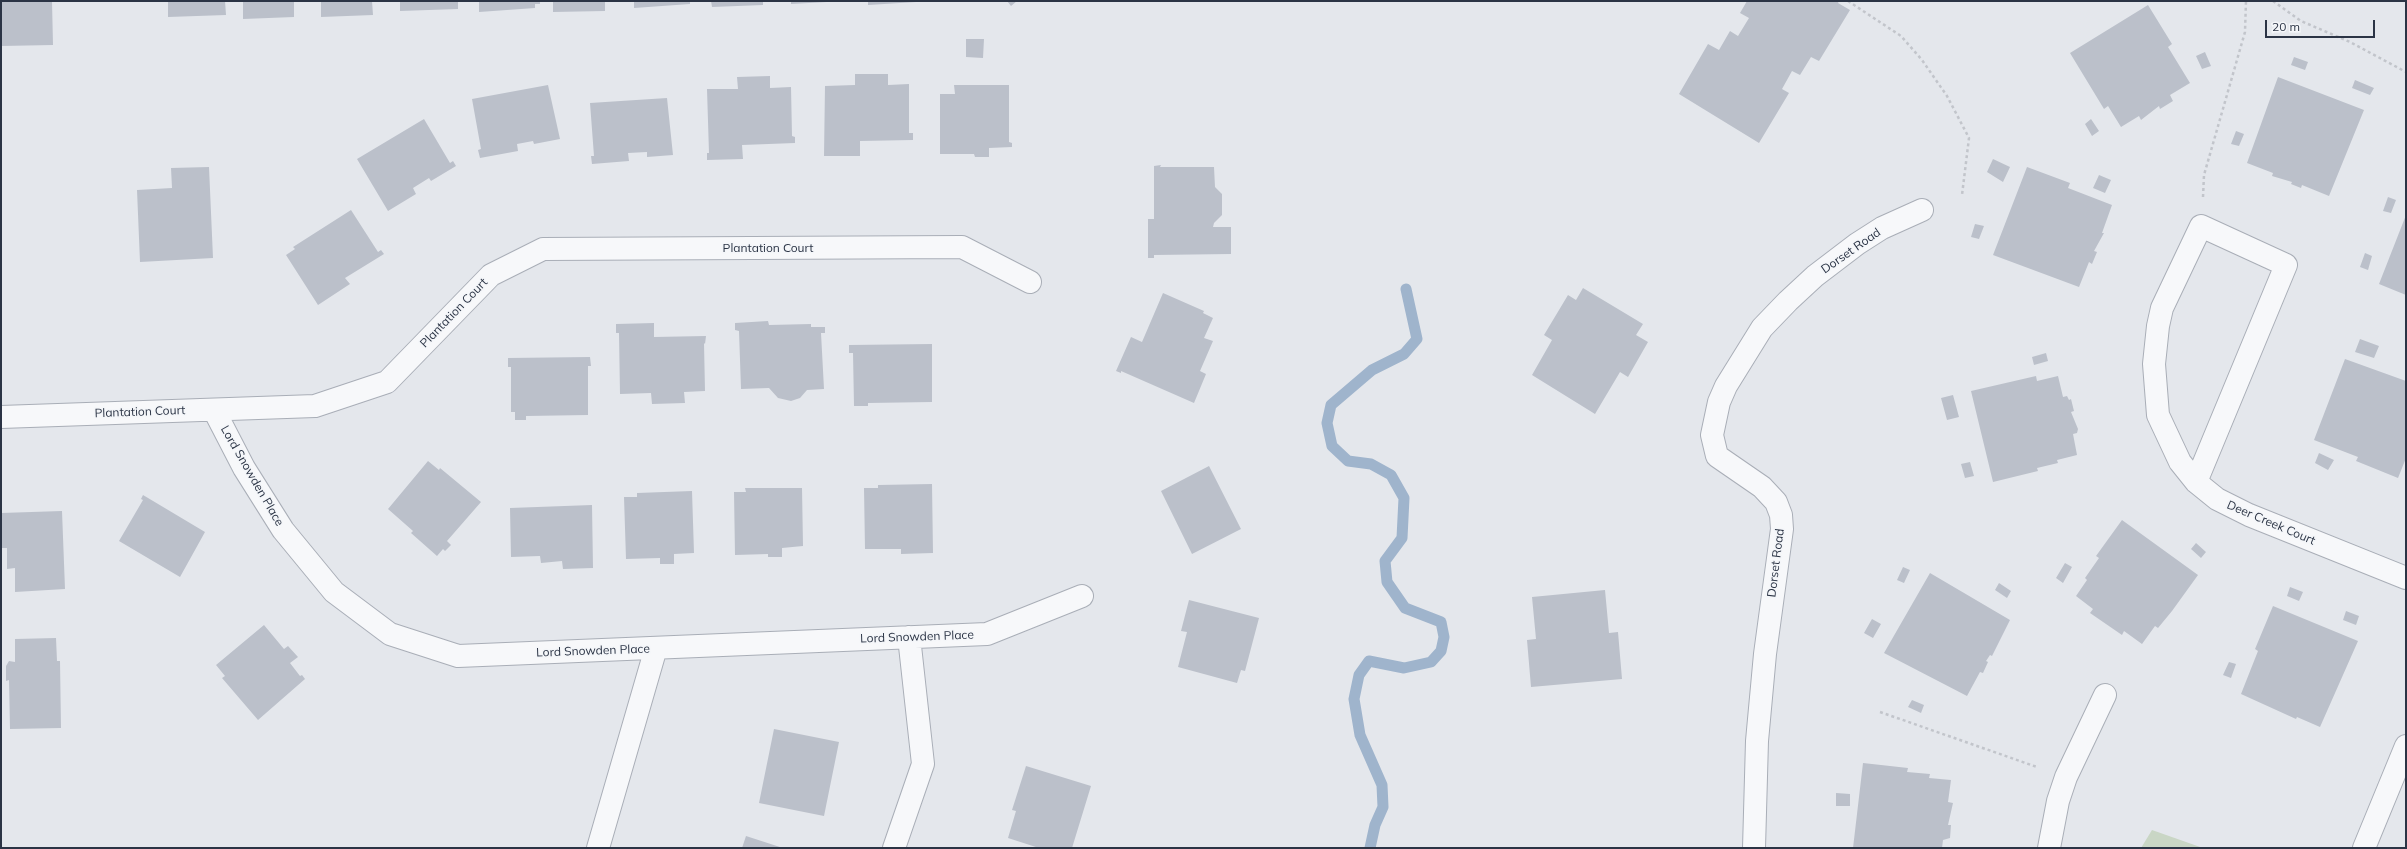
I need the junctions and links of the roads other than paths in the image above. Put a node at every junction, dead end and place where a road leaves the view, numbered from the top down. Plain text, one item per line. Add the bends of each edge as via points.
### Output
1 (1922, 210) dead end
2 (1030, 282) dead end
3 (214, 410) junction
4 (1, 417) edge
5 (2196, 482) junction
6 (2406, 578) edge
7 (1082, 596) dead end
8 (909, 637) junction
9 (656, 648) junction
10 (2104, 695) dead end
11 (2406, 746) edge
12 (598, 848) edge
13 (894, 848) edge
14 (1754, 848) edge
15 (2049, 848) edge
16 (2364, 848) edge

1 - 14 street, Dorset Road via 1882,228 1858,244 1815,276 1788,301 1762,328 1719,402 1712,435 1717,456 1762,487 1776,502 1781,515 1782,529 1757,741
2 - 3 street, Plantation Court via 962,247 543,249 491,275 387,382 315,406
3 - 4 street, Plantation Court
3 - 9 street, Lord Snowden Place via 244,468 283,530 334,592 390,634 458,656
5 - 5 street, Deer Creek Court via 2286,265 2201,226 2162,308 2154,364 2158,415 2180,462
5 - 6 street, Deer Creek Court via 2217,499 2249,515
7 - 8 street, Lord Snowden Place via 987,634
8 - 9 street, Lord Snowden Place
8 - 13 street via 923,764
9 - 12 street
10 - 15 street via 2066,777 2058,801
11 - 16 street

